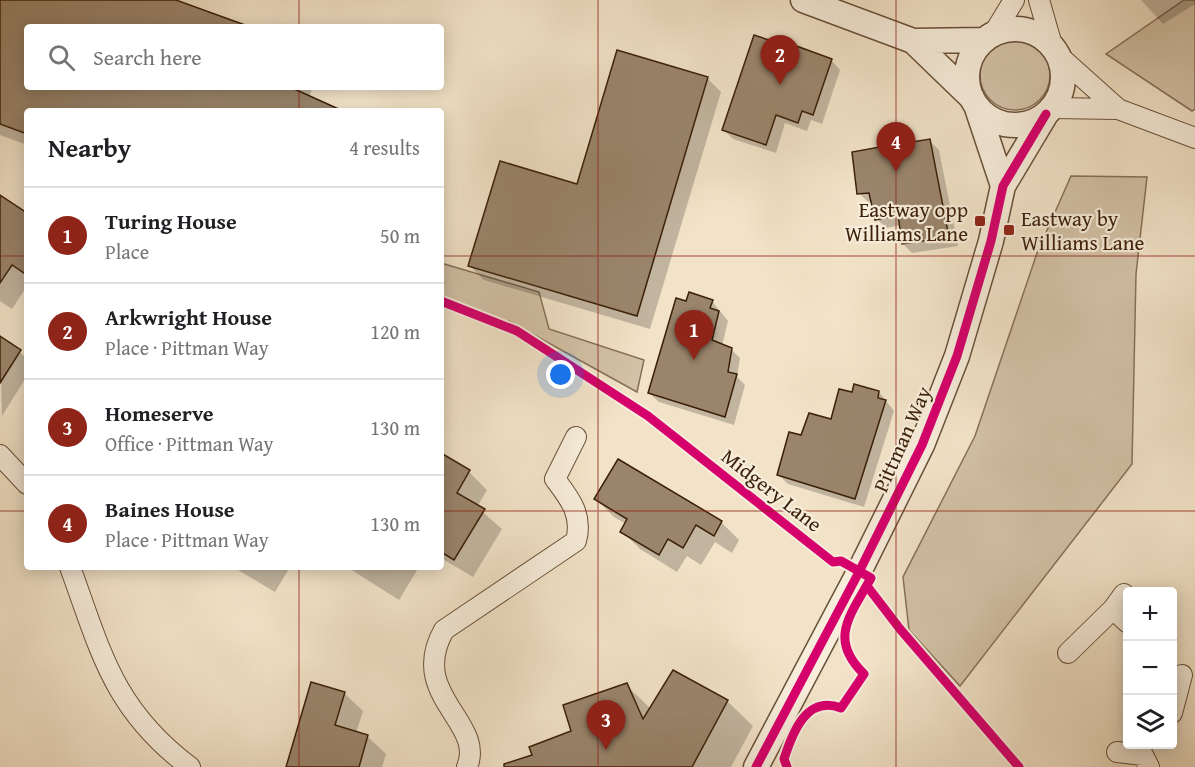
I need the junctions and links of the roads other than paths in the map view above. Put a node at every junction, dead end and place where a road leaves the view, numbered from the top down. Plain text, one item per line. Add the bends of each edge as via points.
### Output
1 (803, 0) edge
2 (1014, 0) edge
3 (1040, 0) edge
4 (989, 36) junction
5 (913, 41) junction
6 (1056, 51) junction
7 (974, 101) junction
8 (1118, 109) junction
9 (1049, 111) junction
10 (1195, 138) edge
11 (1003, 186) junction
12 (576, 437) dead end
13 (0, 455) edge
14 (24, 481) edge
15 (71, 570) edge
16 (1122, 609) edge
17 (1068, 654) dead end
18 (1183, 671) edge
19 (1177, 696) edge
20 (1117, 752) dead end
21 (1148, 755) edge
22 (190, 767) edge
23 (467, 767) edge
24 (756, 767) edge

1 - 5 street
2 - 4 street
3 - 6 street
4 - 5 street
4 - 6 street via 1009,28 1025,29 1040,35
4 - 7 street via 973,52 968,67 967,83
5 - 7 street
6 - 8 street
6 - 9 street via 1063,83
7 - 9 street via 987,116 1001,123 1024,123
7 - 11 street
8 - 9 street
8 - 10 street
9 - 11 street, Pittman Way
11 - 24 street, Pittman Way via 957,356 922,445
12 - 23 street via 555,479 577,509 576,541 444,630 435,647 432,663 436,686 466,740 470,760
13 - 14 street
15 - 22 street via 111,678 137,719
16 - 17 street
18 - 19 street
20 - 21 street

